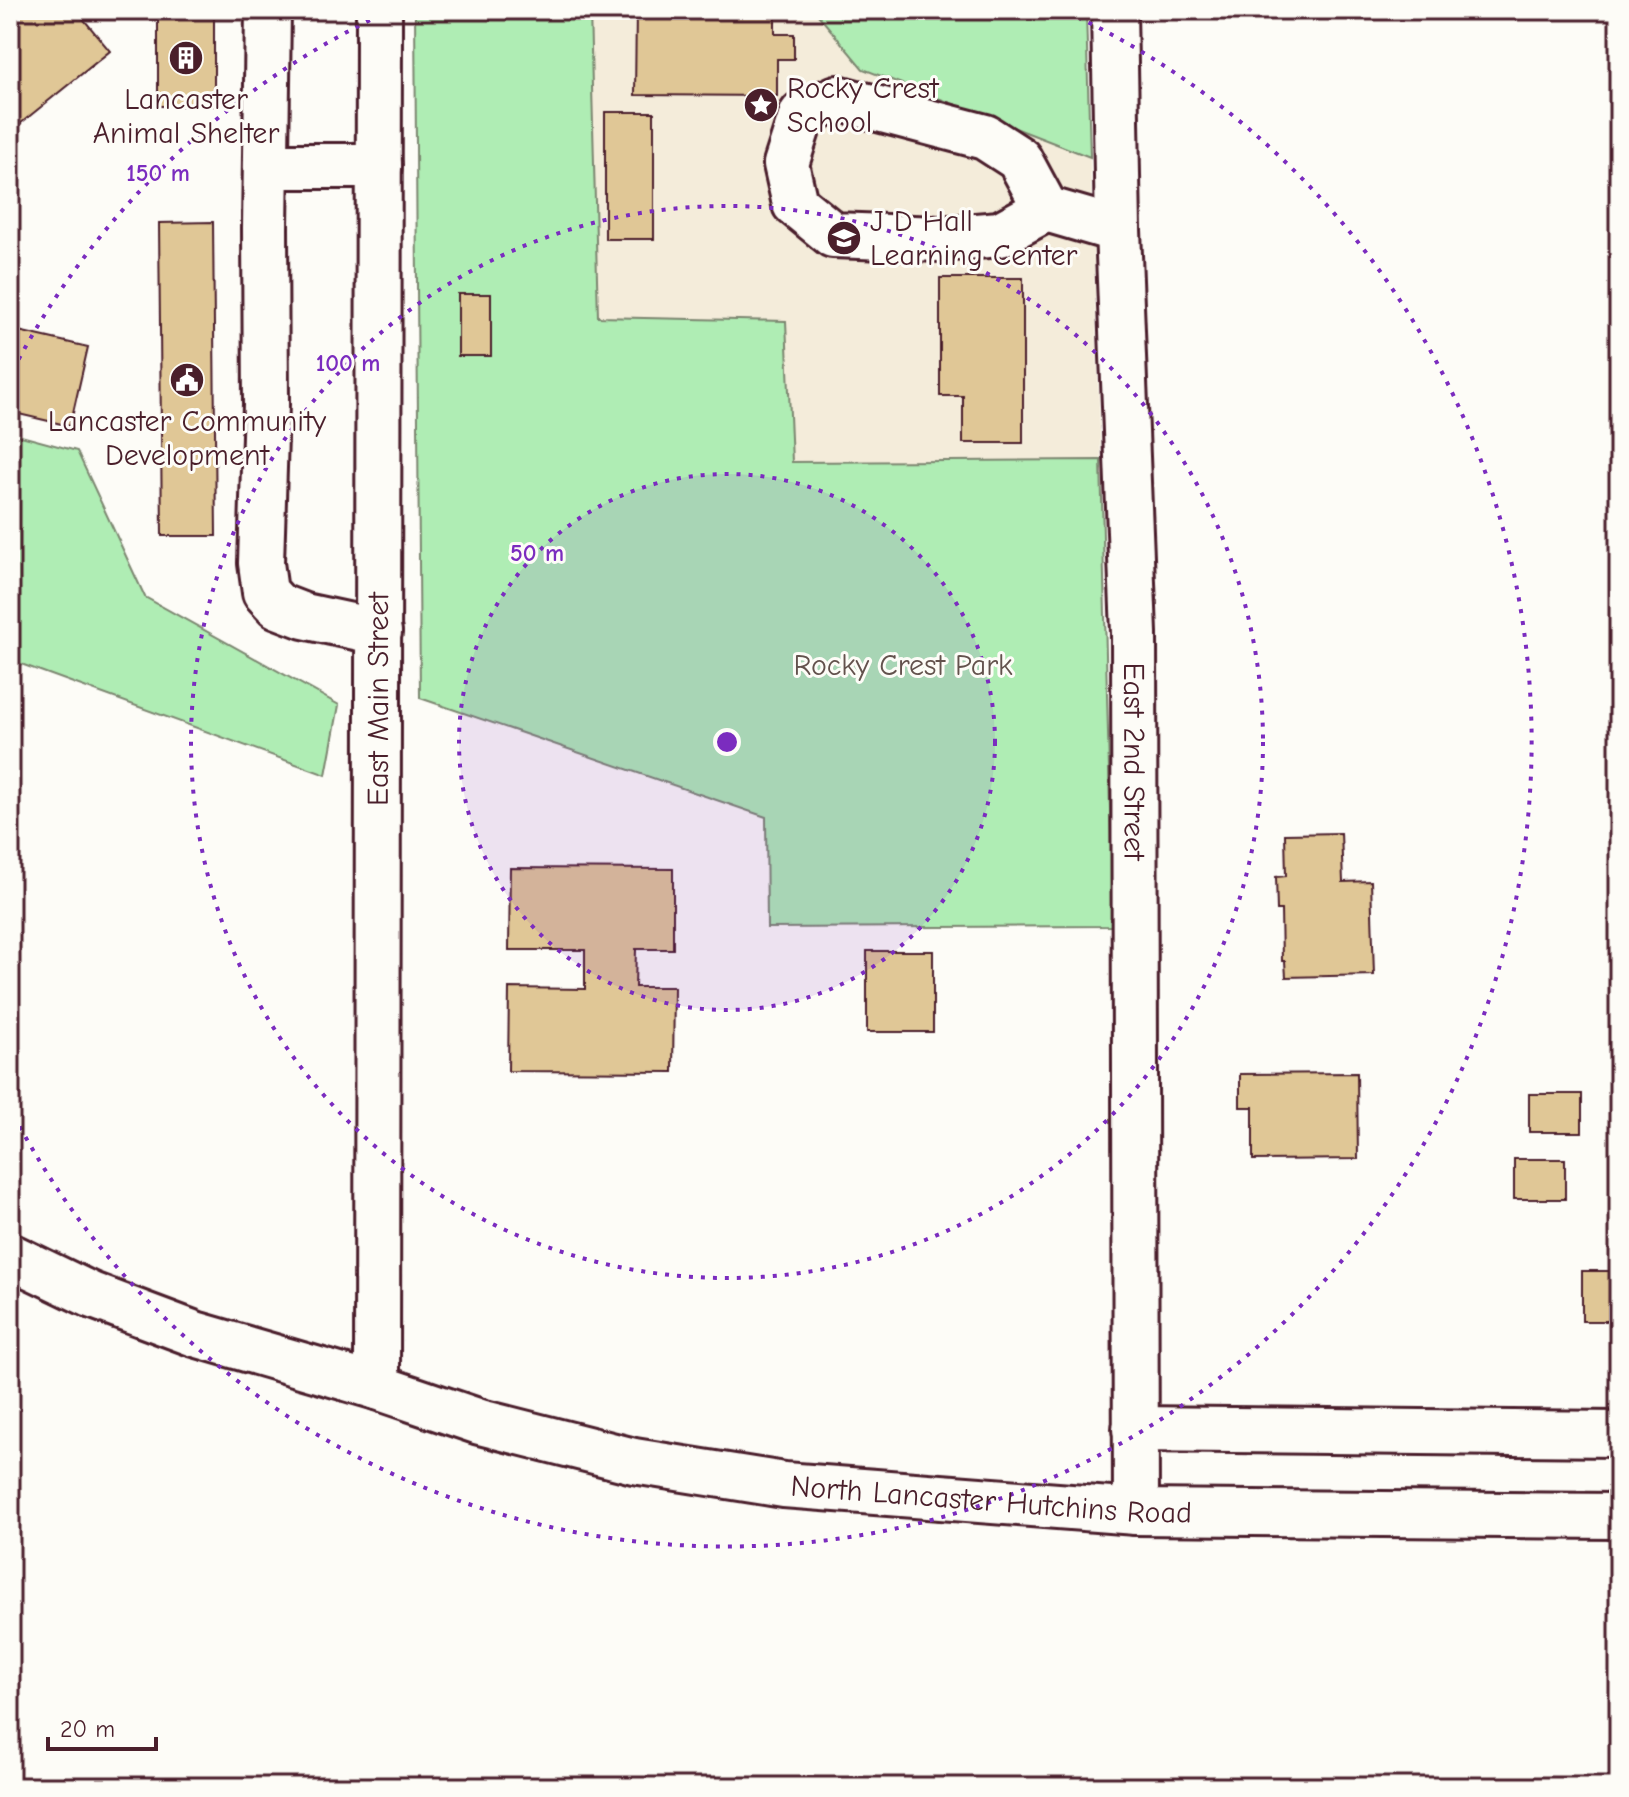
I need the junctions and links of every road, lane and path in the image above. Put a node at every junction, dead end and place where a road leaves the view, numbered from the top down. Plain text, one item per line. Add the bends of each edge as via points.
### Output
1 (268, 10) edge
2 (379, 10) edge
3 (1114, 10) edge
4 (266, 166) junction
5 (379, 166) junction
6 (1046, 209) junction
7 (1118, 230) junction
8 (379, 632) junction
9 (10, 1256) edge
10 (377, 1387) junction
11 (1135, 1429) junction
12 (1619, 1434) edge
13 (1136, 1512) junction
14 (1619, 1516) edge

1 - 4 street
2 - 5 street, East Main Street
3 - 7 street, East 2nd Street
4 - 5 street
4 - 8 street via 261,563 265,592 278,606 304,616
5 - 8 street, East Main Street
6 - 6 street via 1019,159 985,137 837,98 802,114 786,164 795,204 833,235 940,239 1000,234
6 - 7 street
7 - 11 street, East 2nd Street via 1134,633
8 - 10 street, East Main Street
9 - 10 street, North Lancaster Hutchins Road via 91,1295 195,1334
10 - 13 street, North Lancaster Hutchins Road via 480,1422 634,1461 784,1485
11 - 12 street
11 - 13 street, East 2nd Street
13 - 14 street, North Lancaster Hutchins Road

